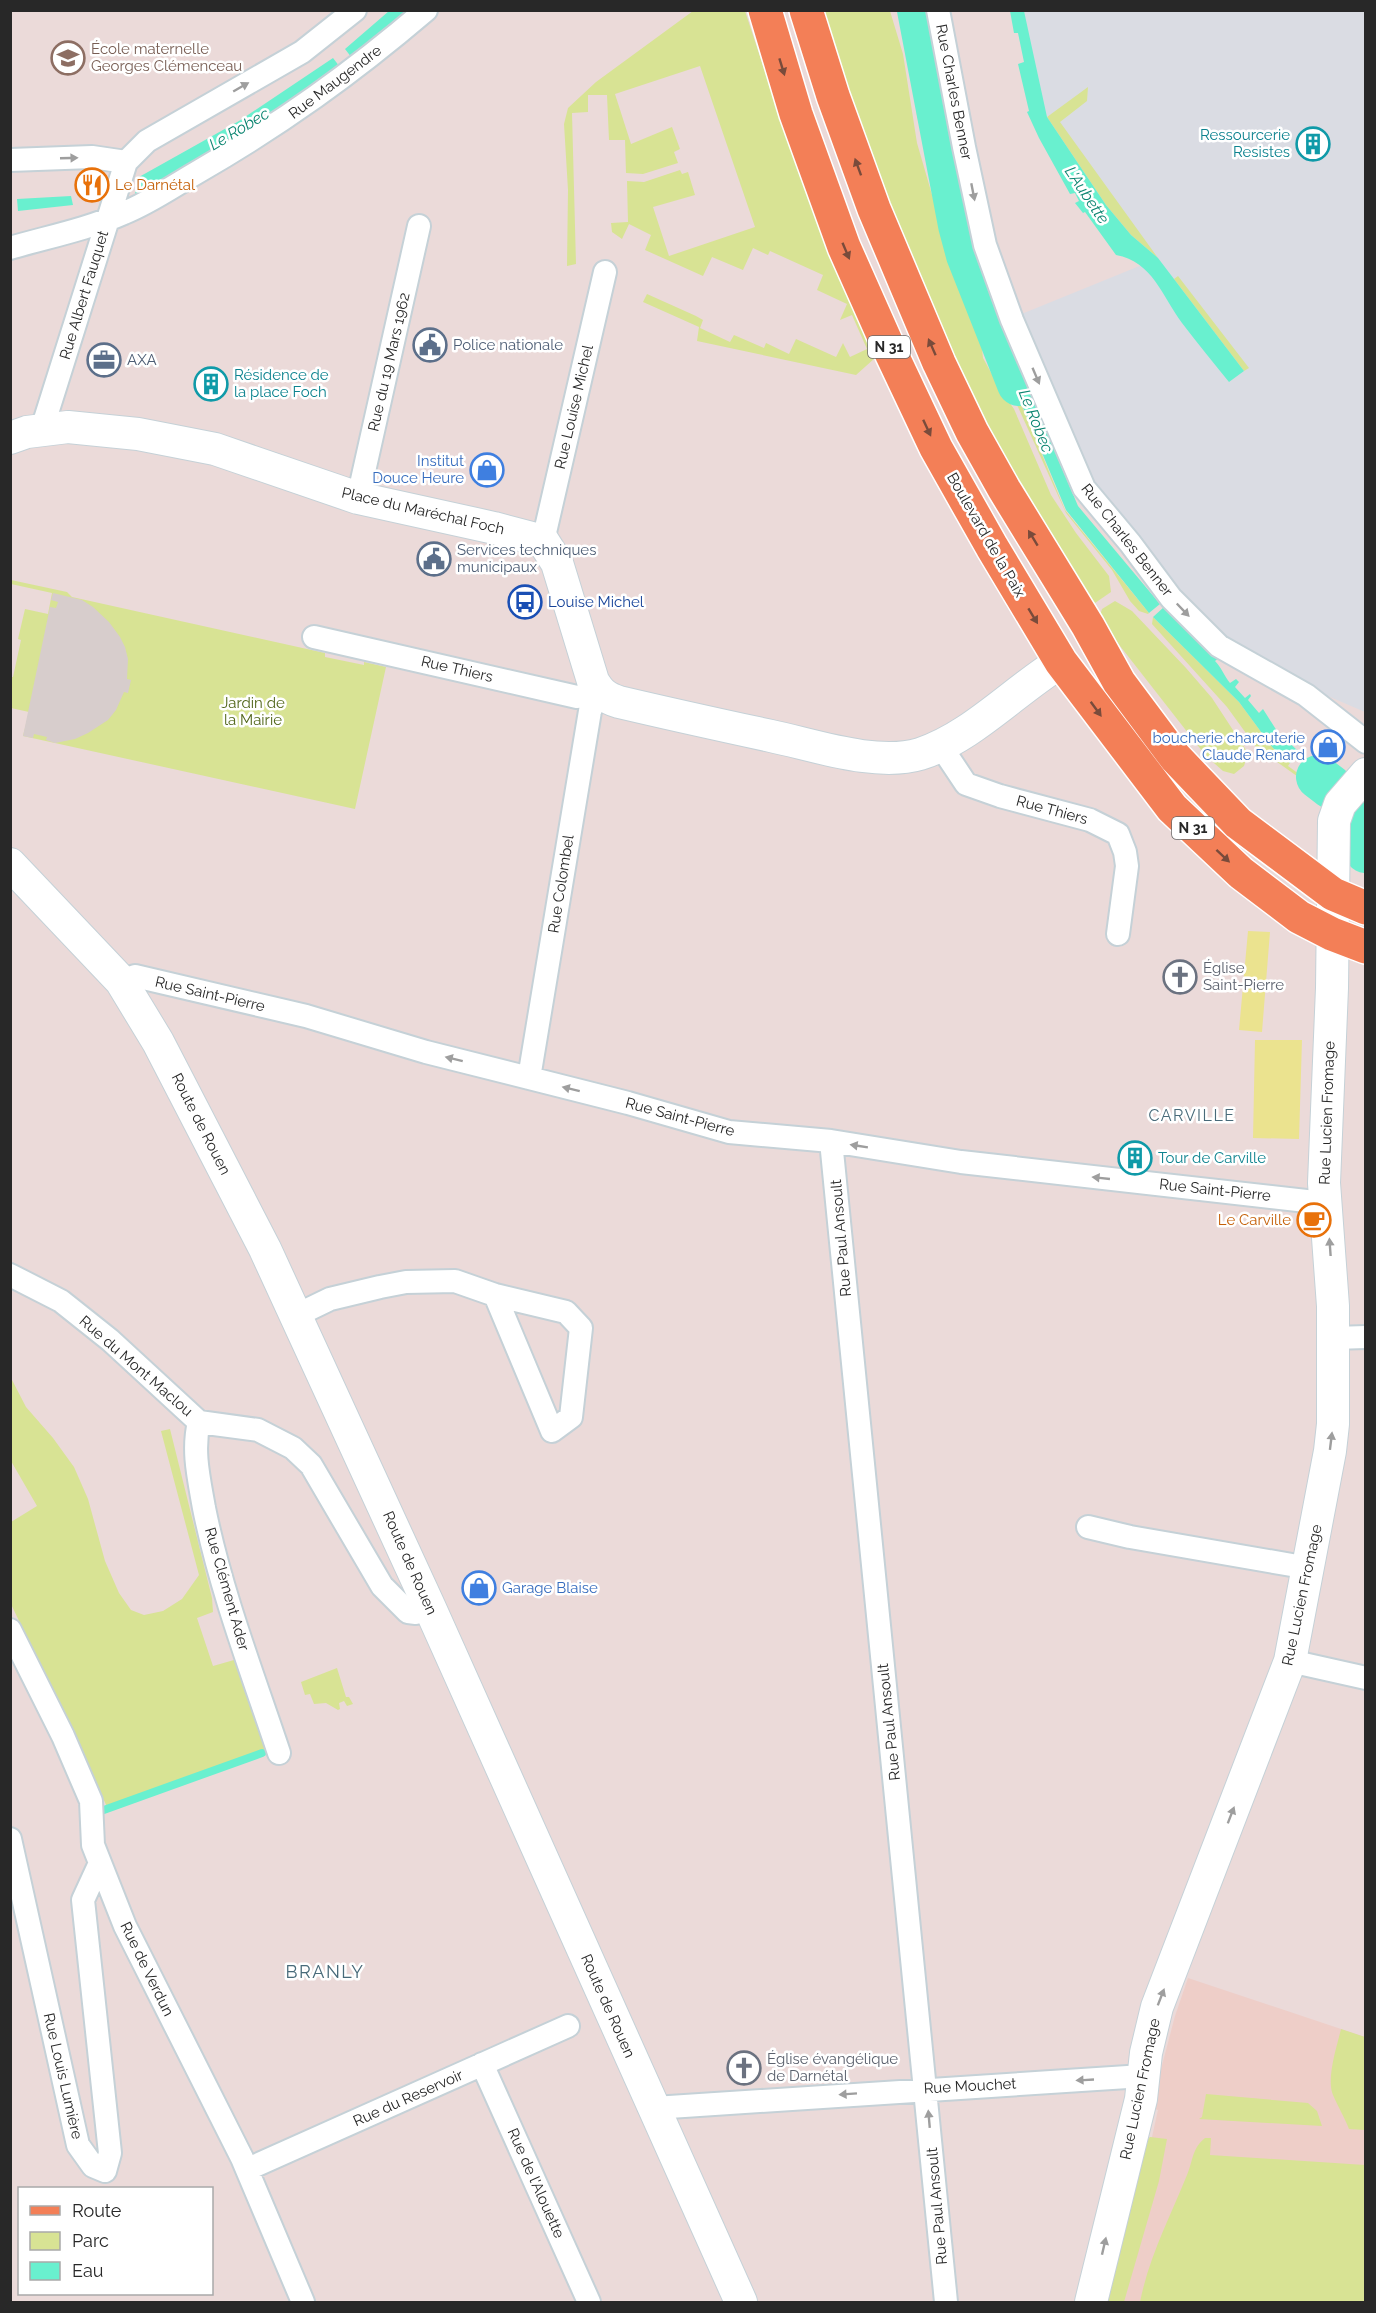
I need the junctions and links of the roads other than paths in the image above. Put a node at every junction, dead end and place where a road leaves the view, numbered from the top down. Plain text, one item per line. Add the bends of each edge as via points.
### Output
1 (355, 10) edge
2 (426, 10) edge
3 (765, 10) edge
4 (806, 10) edge
5 (938, 10) edge
6 (10, 160) edge
7 (126, 162) junction
8 (108, 220) junction
9 (419, 226) dead end
10 (10, 248) edge
11 (605, 272) dead end
12 (42, 429) junction
13 (10, 438) edge
14 (358, 498) junction
15 (543, 541) junction
16 (314, 637) dead end
17 (1096, 642) junction
18 (1061, 662) junction
19 (599, 691) junction
20 (1365, 742) edge
21 (940, 746) junction
22 (1365, 774) edge
23 (10, 864) edge
24 (1333, 894) junction
25 (1365, 908) edge
26 (1118, 934) dead end
27 (1332, 934) junction
28 (1365, 947) edge
29 (121, 981) junction
30 (529, 1078) junction
31 (831, 1142) junction
32 (1324, 1203) junction
33 (10, 1275) edge
34 (495, 1294) junction
35 (297, 1315) junction
36 (1365, 1337) edge
37 (1334, 1338) junction
38 (199, 1422) junction
39 (1088, 1527) dead end
40 (1309, 1568) junction
41 (430, 1608) junction
42 (10, 1630) edge
43 (1290, 1661) junction
44 (1365, 1678) edge
45 (279, 1753) dead end
46 (10, 1839) edge
47 (100, 1863) junction
48 (567, 2026) dead end
49 (482, 2064) junction
50 (1143, 2076) junction
51 (926, 2088) junction
52 (654, 2108) junction
53 (248, 2169) junction
54 (303, 2302) edge
55 (589, 2302) edge
56 (741, 2302) edge
57 (946, 2302) edge
58 (1091, 2302) edge

7 -> 1 street via 147,141 302,52
2 - 8 street, Rue Maugendre via 352,71 267,131
3 -> 18 main road, Boulevard de la Paix / N 31 via 796,114 844,247 878,323 936,448
17 -> 4 main road, N 31 via 1004,489 939,363 874,209 832,96
5 -> 20 street, Rue Charles Benner via 984,244 1012,320 1091,499 1171,598 1219,646 1306,694
6 -> 7 street via 92,157
7 - 8 street, Rue Albert Fauquet
8 - 10 street, Rue Maugendre
8 - 12 street, Rue Albert Fauquet
9 - 14 street, Rue du 19 Mars 1962
11 - 15 street, Rue Louise Michel
12 - 13 street, Place du Maréchal Foch
12 - 14 street, Place du Maréchal Foch via 68,427 128,433 215,449
14 - 15 street, Place du Maréchal Foch
15 - 19 street via 557,563
16 - 19 street, Rue Thiers via 577,697
17 - 18 main road
17 - 24 main road, N 31 via 1119,682 1183,766 1238,823
18 - 21 street
18 -> 27 main road, Boulevard de la Paix / N 31 via 1172,808 1241,873 1299,917
19 - 21 street via 619,702 854,754 900,758
19 - 30 street, Rue Colombel via 590,711
21 - 26 street, Rue Thiers via 966,784 1090,820 1118,834 1126,866
22 - 24 street, Rue Lucien Fromage via 1335,812
23 - 29 street, Route de Rouen
24 - 25 main road, N 31
24 - 27 street, Rue Lucien Fromage
27 - 28 main road, Boulevard de la Paix / N 31
27 - 32 street, Rue Lucien Fromage
30 -> 29 street, Rue Saint-Pierre via 306,1016 135,976
29 - 35 street, Route de Rouen via 158,1042
31 -> 30 street, Rue Saint-Pierre via 729,1132
32 -> 31 street, Rue Saint-Pierre via 961,1162
31 - 51 street, Rue Paul Ansoult
37 -> 32 street, Rue Lucien Fromage
33 - 38 street, Rue du Mont Maclou via 61,1301
34 - 34 street via 566,1312 581,1328 571,1417 552,1431
34 - 35 street via 455,1281 406,1282 330,1299
35 - 41 street, Route de Rouen
36 - 37 street
40 -> 37 street, Rue Lucien Fromage via 1333,1424
38 - 41 street, Rue du Mont Maclou via 258,1430 293,1448 311,1465 382,1586 408,1612
38 - 45 street, Rue Clément Ader via 195,1439 197,1469 211,1543
39 - 40 street
40 - 43 street, Rue Lucien Fromage
41 - 52 street, Route de Rouen
42 - 47 street, Rue de Verdun via 91,1801 93,1845
43 - 44 street
50 -> 43 street, Rue Lucien Fromage via 1157,2007
46 - 47 street, Rue Louis Lumière via 78,2145 93,2166 105,2171 110,2153 83,1900
47 - 53 street, Rue de Verdun via 125,1926
48 - 49 street, Rue du Reservoir
49 - 53 street, Rue du Reservoir
49 - 55 street, Rue de l'Alouette
50 -> 51 street, Rue Mouchet
58 -> 50 street, Rue Lucien Fromage via 1141,2099
51 -> 52 street, Rue Mouchet
57 -> 51 street, Rue Paul Ansoult
52 - 56 street, Route de Rouen
53 - 54 street, Rue de Verdun

